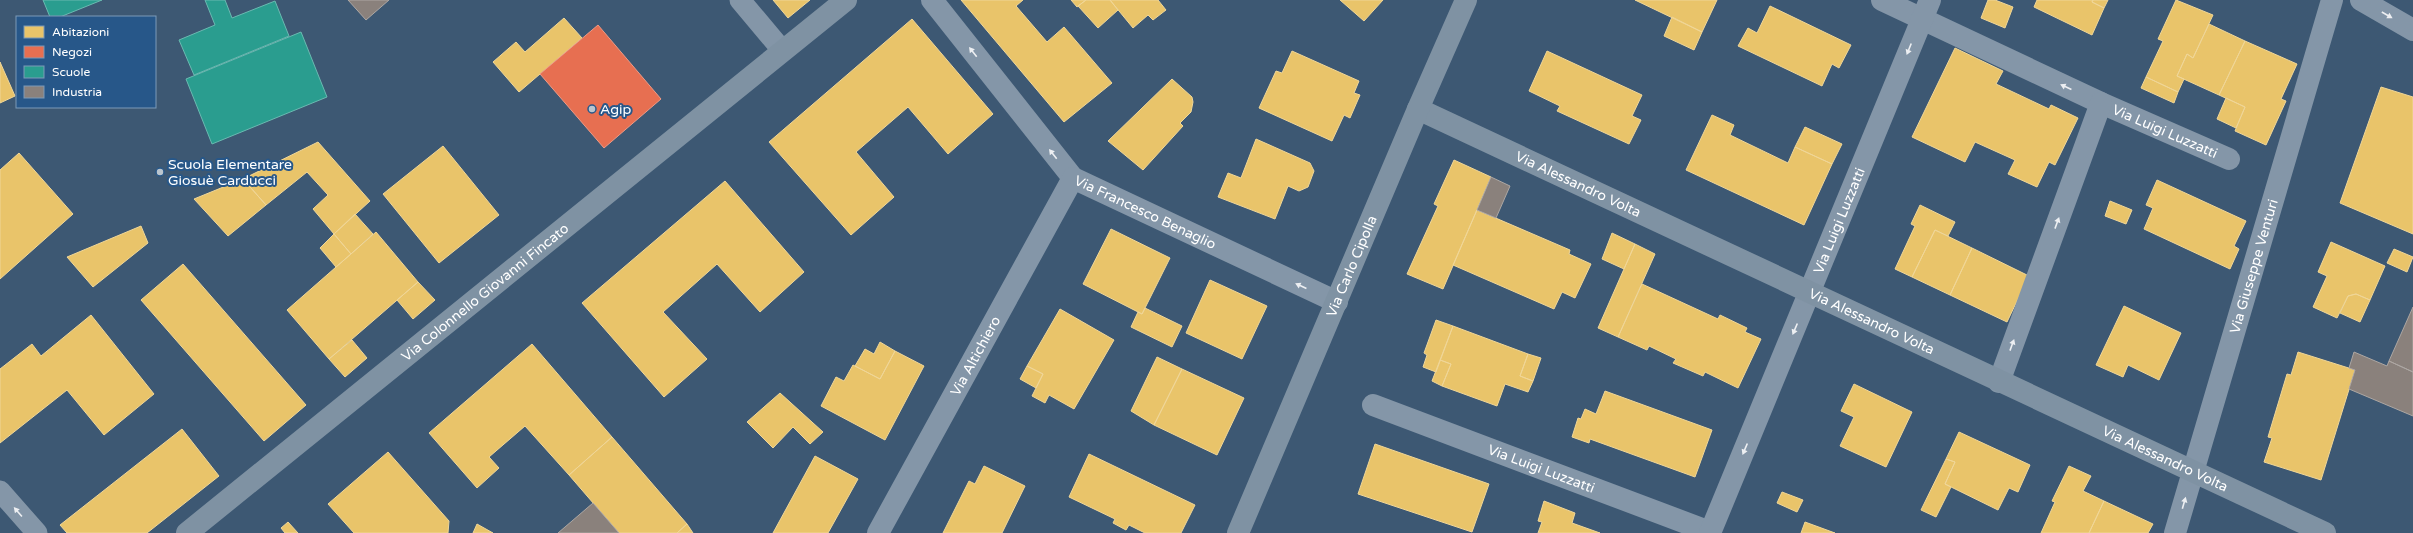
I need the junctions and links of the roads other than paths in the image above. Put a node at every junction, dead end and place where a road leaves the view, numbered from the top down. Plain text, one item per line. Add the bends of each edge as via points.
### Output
1 (740, 0) edge
2 (846, 0) edge
3 (932, 0) edge
4 (1466, 0) edge
5 (1882, 0) edge
6 (2332, 0) edge
7 (2361, 0) edge
8 (1925, 10) edge
9 (2413, 30) edge
10 (782, 50) junction
11 (2101, 103) junction
12 (1418, 109) junction
13 (2229, 159) dead end
14 (1073, 178) junction
15 (1810, 293) junction
16 (1337, 302) junction
17 (1999, 382) junction
18 (1373, 406) dead end
19 (2193, 473) junction
20 (0, 491) edge
21 (37, 533) edge
22 (187, 533) edge
23 (878, 533) edge
24 (1238, 533) edge
25 (1710, 533) edge
26 (2175, 533) edge
27 (2325, 533) edge

1 - 10 lane
2 - 10 street, Via Colonnello Giovanni Fincato
14 -> 3 street, Via Francesco Benaglio
4 - 12 street, Via Carlo Cipolla
5 - 8 street, Via Luigi Luzzatti
6 - 19 street, Via Giuseppe Venturi
7 -> 9 street
11 -> 8 street, Via Luigi Luzzatti
8 -> 15 street, Via Luigi Luzzatti
10 - 22 street, Via Colonnello Giovanni Fincato
11 - 13 street, Via Luigi Luzzatti
17 -> 11 street, Via Luigi Luzzatti
12 - 15 street, Via Alessandro Volta
12 - 16 street, Via Carlo Cipolla
16 -> 14 street, Via Francesco Benaglio
14 - 23 street, Via Altichiero
15 - 17 street, Via Alessandro Volta
15 -> 25 street, Via Luigi Luzzatti
16 - 24 street, Via Carlo Cipolla
17 - 19 street, Via Alessandro Volta
18 - 25 street, Via Luigi Luzzatti
26 -> 19 street, Via Giuseppe Venturi
19 - 27 street, Via Alessandro Volta
21 -> 20 lane

